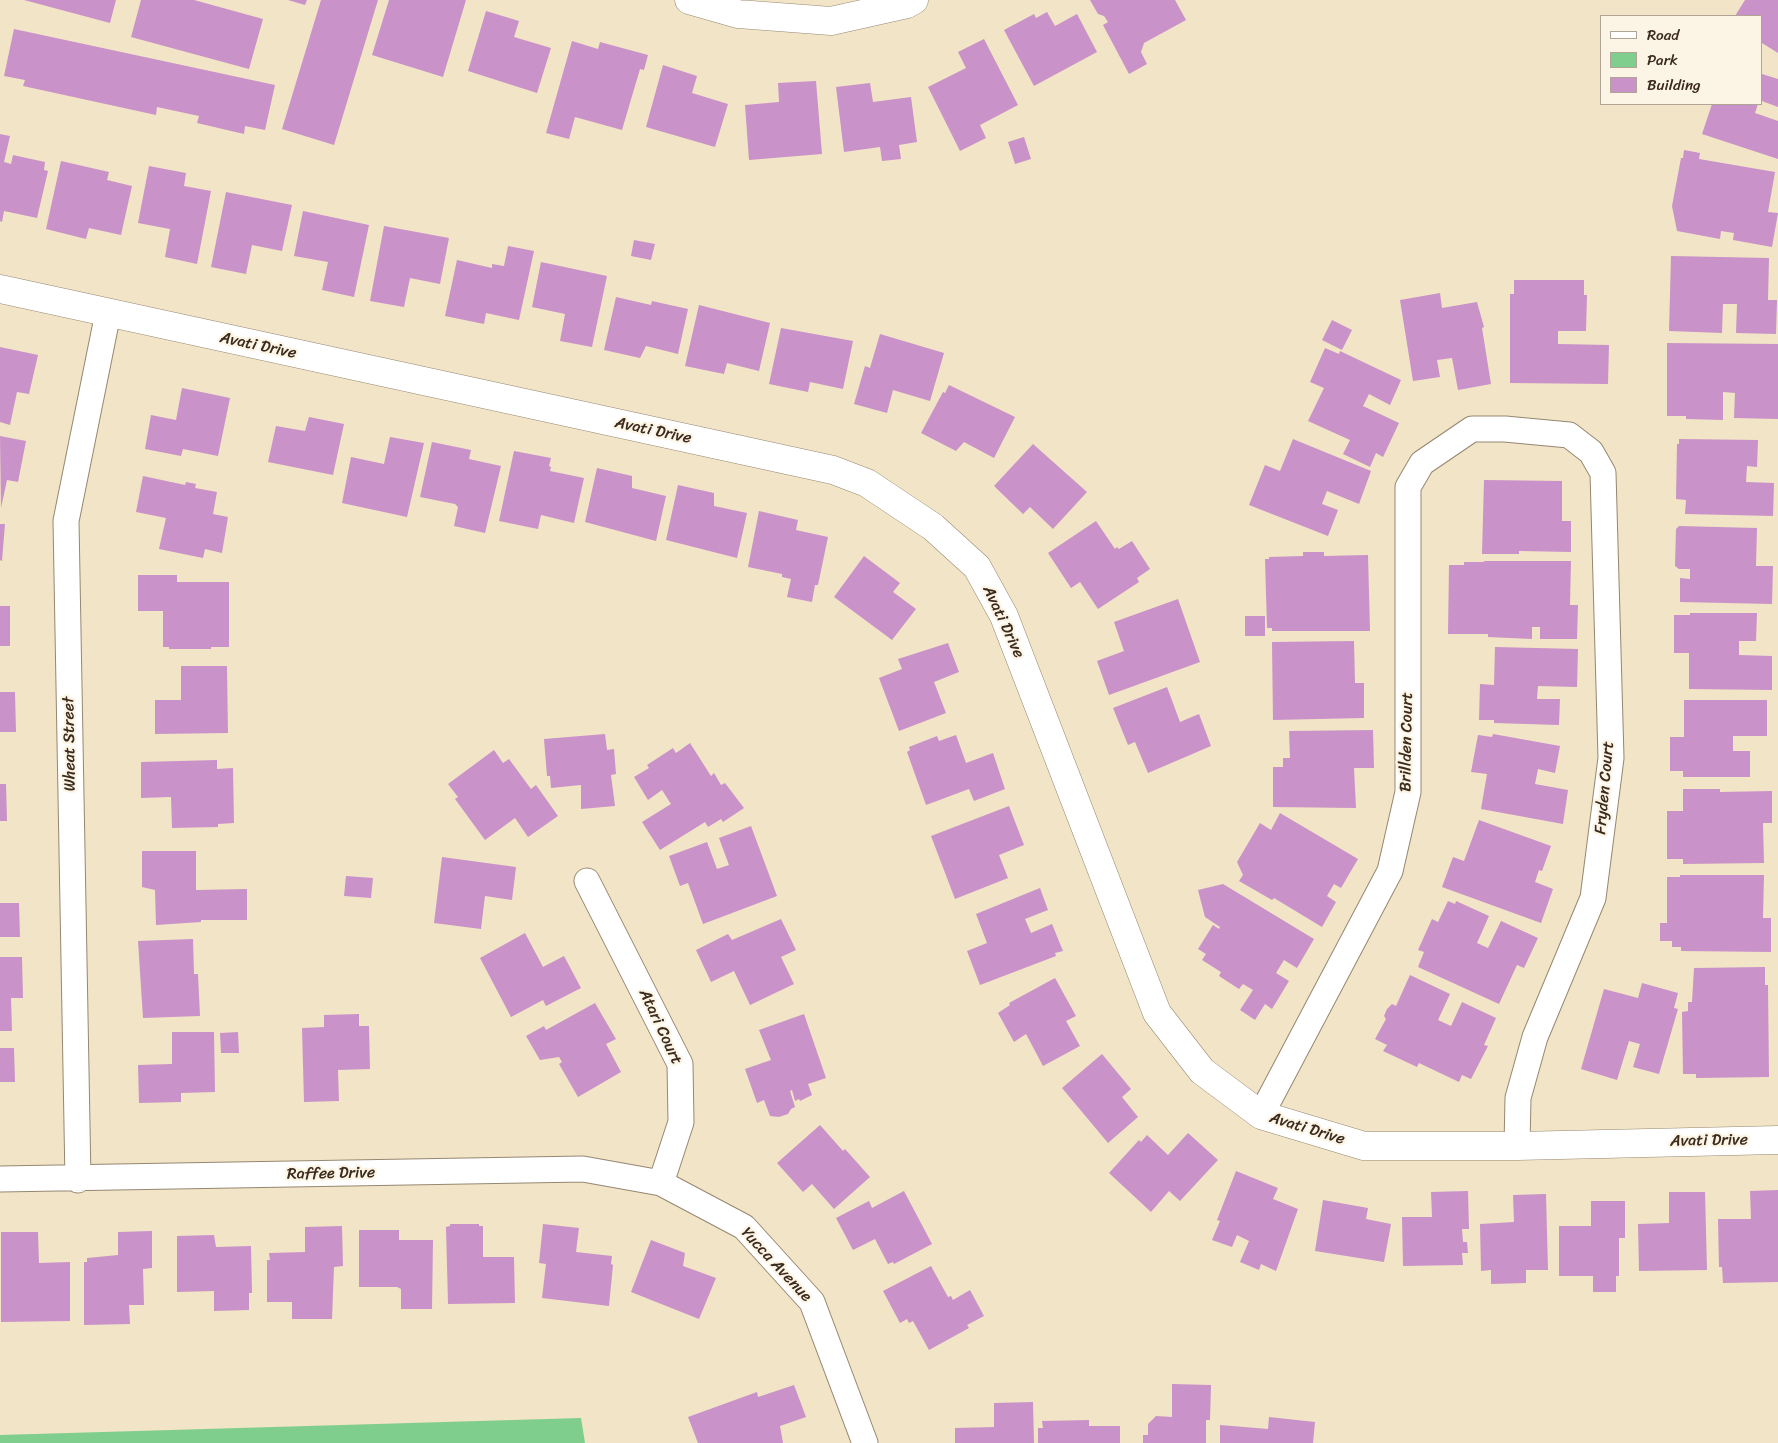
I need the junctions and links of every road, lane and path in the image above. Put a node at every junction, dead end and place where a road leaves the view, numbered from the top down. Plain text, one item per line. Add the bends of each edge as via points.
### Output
1 (689, 0) edge
2 (914, 0) edge
3 (738, 7) edge
4 (0, 290) edge
5 (108, 314) junction
6 (1505, 429) joint
7 (587, 881) dead end
8 (1261, 1115) junction
9 (1778, 1140) edge
10 (1517, 1146) junction
11 (0, 1180) edge
12 (78, 1180) junction
13 (661, 1183) junction
14 (865, 1443) edge

1 - 3 street
2 - 3 street via 831,21
4 - 5 street, Avati Drive
5 - 8 street, Avati Drive via 833,470 866,483 933,527 977,567 1004,616 1157,1013 1202,1071
5 - 12 street, Wheat Street via 66,520
6 - 8 street, Brillden Court via 1472,429 1422,463 1408,487 1408,792 1390,870
6 - 10 street, Fryden Court via 1569,436 1591,452 1603,473 1611,758 1593,898 1535,1037 1518,1098
7 - 13 street, Atari Court via 680,1064 681,1122
8 - 10 street, Avati Drive via 1364,1146
9 - 10 street, Avati Drive
11 - 12 street, Raffee Drive
12 - 13 street, Raffee Drive via 583,1169
13 - 14 street, Yucca Avenue via 744,1227 812,1302

